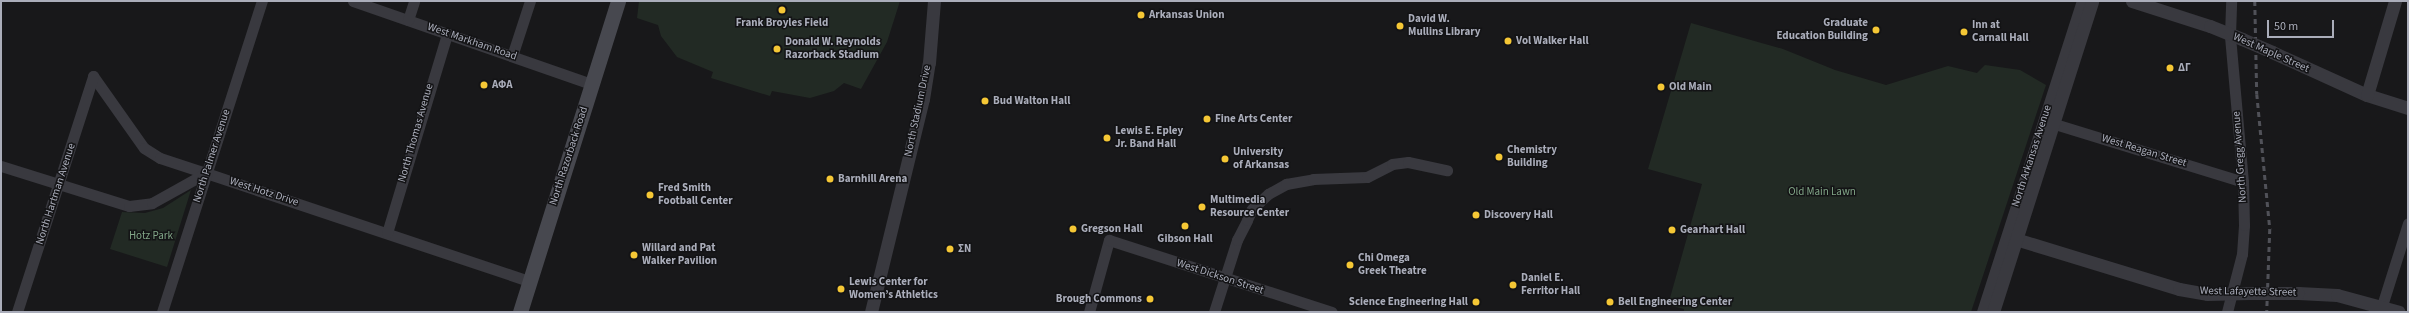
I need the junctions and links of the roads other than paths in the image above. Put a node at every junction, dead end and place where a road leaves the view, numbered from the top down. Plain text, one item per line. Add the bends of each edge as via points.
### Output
1 (262, 1) edge
2 (353, 1) edge
3 (414, 1) edge
4 (530, 1) edge
5 (618, 1) edge
6 (934, 1) edge
7 (2083, 1) edge
8 (2092, 1) edge
9 (2132, 1) edge
10 (2231, 1) edge
11 (2395, 1) edge
12 (408, 20) junction
13 (447, 34) junction
14 (2236, 37) junction
15 (512, 56) junction
16 (93, 76) joint
17 (592, 84) junction
18 (2367, 95) junction
19 (2408, 108) edge
20 (2048, 122) junction
21 (1, 166) edge
22 (1446, 170) dead end
23 (206, 173) junction
24 (2243, 182) junction
25 (59, 185) junction
26 (2408, 223) edge
27 (387, 233) junction
28 (2012, 237) junction
29 (1225, 278) junction
30 (529, 281) junction
31 (2232, 293) junction
32 (2381, 309) edge
33 (17, 312) edge
34 (162, 312) edge
35 (520, 312) edge
36 (871, 312) edge
37 (1089, 312) edge
38 (1214, 312) edge
39 (1332, 312) edge
40 (1983, 312) edge
41 (1993, 312) edge
42 (2228, 312) edge
43 (2399, 312) edge

1 - 23 street, North Palmer Avenue
2 - 12 street, West Markham Road
3 - 12 street
4 - 15 street
5 - 17 main road, North Razorback Road
6 - 36 street, North Stadium Drive via 923,99
7 - 20 street, North Arkansas Avenue
8 - 20 street, North Arkansas Avenue
9 - 14 street, West Maple Street
10 - 14 street, North Gregg Avenue
11 - 18 street
12 - 13 street, West Markham Road
13 - 15 street, West Markham Road
13 - 27 street, North Thomas Avenue
14 - 18 street, West Maple Street, bridge
14 - 24 street, North Gregg Avenue
15 - 17 street, West Markham Road
16 - 23 street, West Hotz Drive via 144,148 160,158
16 - 25 street, North Hartman Avenue
17 - 30 main road, North Razorback Road
18 - 19 street, West Maple Street
20 - 24 street, West Reagan Street
20 - 28 street, North Arkansas Avenue
21 - 25 street
22 - 29 street via 1408,162 1392,164 1367,177 1313,179 1286,184 1268,194 1252,209 1237,240
23 - 25 street via 157,201 137,206 121,205
23 - 27 street, West Hotz Drive
23 - 34 street, North Palmer Avenue
24 - 31 street, North Gregg Avenue via 2242,254
25 - 33 street, North Hartman Avenue
26 - 32 street
27 - 30 street, West Hotz Drive
28 - 31 street, West Lafayette Street via 2179,289 2207,294
28 - 40 street, North Arkansas Avenue
28 - 41 street, North Arkansas Avenue
29 - 37 street, West Dickson Street via 1109,240
29 - 38 street
29 - 39 street, West Dickson Street
30 - 35 main road, North Razorback Road
31 - 32 street, West Lafayette Street, bridge via 2337,295
31 - 42 street, North Gregg Avenue
32 - 43 street, West Lafayette Street

